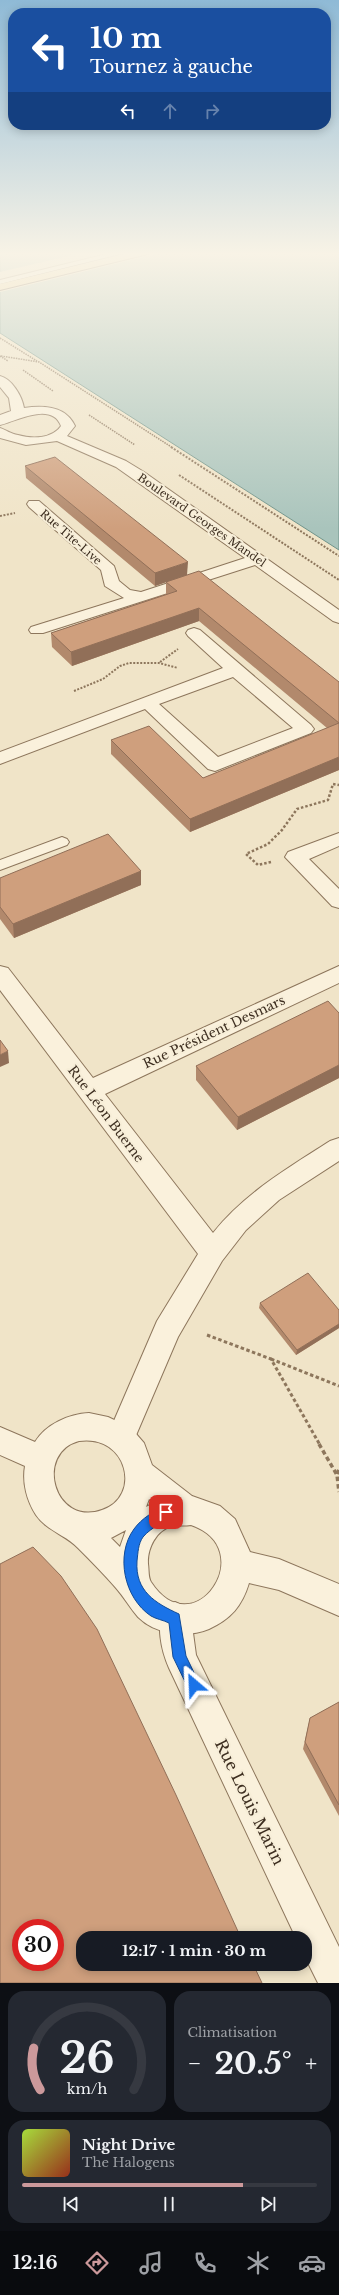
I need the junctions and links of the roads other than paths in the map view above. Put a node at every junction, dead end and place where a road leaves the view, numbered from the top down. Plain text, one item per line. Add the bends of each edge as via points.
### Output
1 (0, 380) edge
2 (18, 412) junction
3 (0, 421) edge
4 (0, 432) edge
5 (56, 436) junction
6 (37, 441) junction
7 (6, 448) dead end
8 (34, 504) dead end
9 (257, 559) junction
10 (142, 596) junction
11 (339, 618) edge
12 (37, 630) dead end
13 (194, 633) dead end
14 (235, 670) junction
15 (147, 702) junction
16 (0, 758) edge
17 (339, 839) edge
18 (62, 842) dead end
19 (1, 863) edge
20 (339, 900) edge
21 (0, 974) edge
22 (339, 974) edge
23 (88, 1091) junction
24 (339, 1148) edge
25 (213, 1253) junction
26 (121, 1437) junction
27 (0, 1441) edge
28 (43, 1459) junction
29 (141, 1474) junction
30 (185, 1509) junction
31 (78, 1526) junction
32 (236, 1564) junction
33 (134, 1585) junction
34 (339, 1600) edge
35 (174, 1618) junction
36 (337, 1983) edge

1 - 2 street via 19,405
2 - 3 street
2 - 5 street via 44,411 64,417 68,423 67,429
4 - 6 street via 18,440
5 - 6 street
5 - 9 street, Boulevard Georges Mandel via 127,468
6 - 7 street
8 - 10 street, Rue Tite-Live via 108,569 111,583 125,592
9 - 10 street
9 - 11 street, Boulevard Georges Mandel
10 - 12 street
13 - 14 street
14 - 15 street
14 - 15 street via 305,729 215,765
15 - 16 street
17 - 20 street via 295,857
18 - 19 lane
21 - 23 street, Rue Léon Buerne
22 - 23 street, Rue Président Desmars
23 - 25 street, Rue Léon Buerne
24 - 25 street via 270,1193 237,1222
25 - 26 street via 167,1330
26 - 28 street via 112,1431 94,1426 75,1429 59,1438 48,1449
26 - 29 street via 137,1456
27 - 28 street
28 - 31 street via 38,1480 41,1496 49,1510 61,1520
29 - 30 street
29 - 31 street via 138,1492 128,1508 114,1520 97,1526
30 - 32 street via 204,1514 221,1525 232,1541
30 - 33 street via 166,1512 149,1521 138,1534 130,1568
31 - 33 street
32 - 34 street via 279,1575
32 - 35 street via 234,1581 226,1598 212,1611 194,1618
33 - 35 street via 143,1600 156,1611
35 - 36 street, Rue Louis Marin via 180,1657

